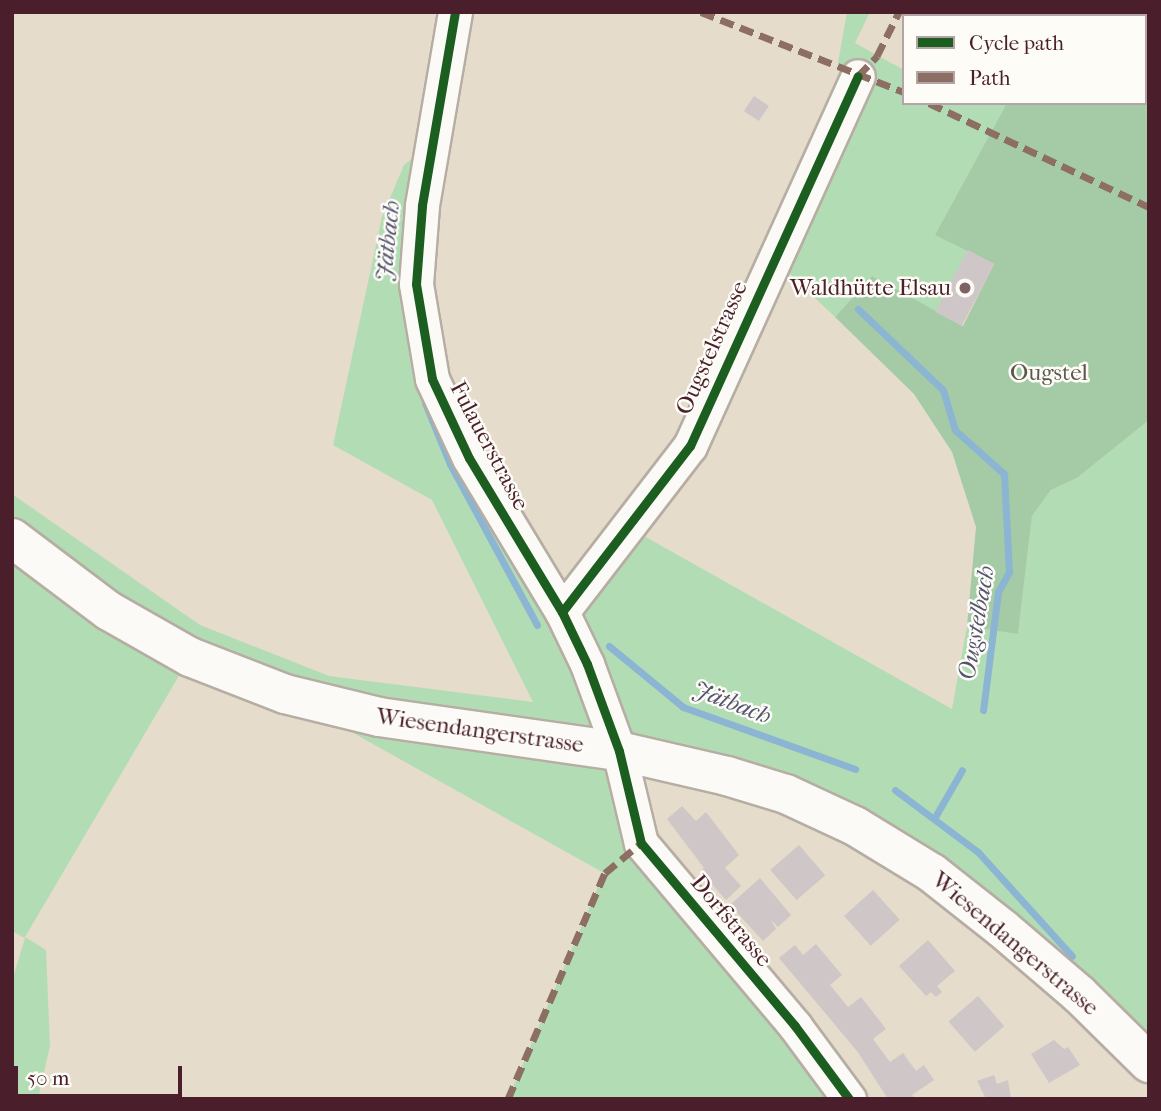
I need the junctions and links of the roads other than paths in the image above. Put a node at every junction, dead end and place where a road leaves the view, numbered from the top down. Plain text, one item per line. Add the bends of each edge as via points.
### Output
1 (455, 12) edge
2 (858, 76) dead end
3 (12, 538) edge
4 (562, 612) junction
5 (619, 751) junction
6 (1148, 1062) edge
7 (849, 1099) edge

1 - 4 street, Fulauerstrasse via 422,206 416,284 432,380 469,458
2 - 4 street, Ougstelstrasse via 690,446
3 - 5 main road, Wiesendangerstrasse via 121,618 190,657 285,695 379,717
4 - 5 street, Fulauerstrasse
5 - 6 main road, Wiesendangerstrasse via 775,791 855,826 932,873 1003,929
5 - 7 street, Dorfstrasse via 641,843 795,1026

